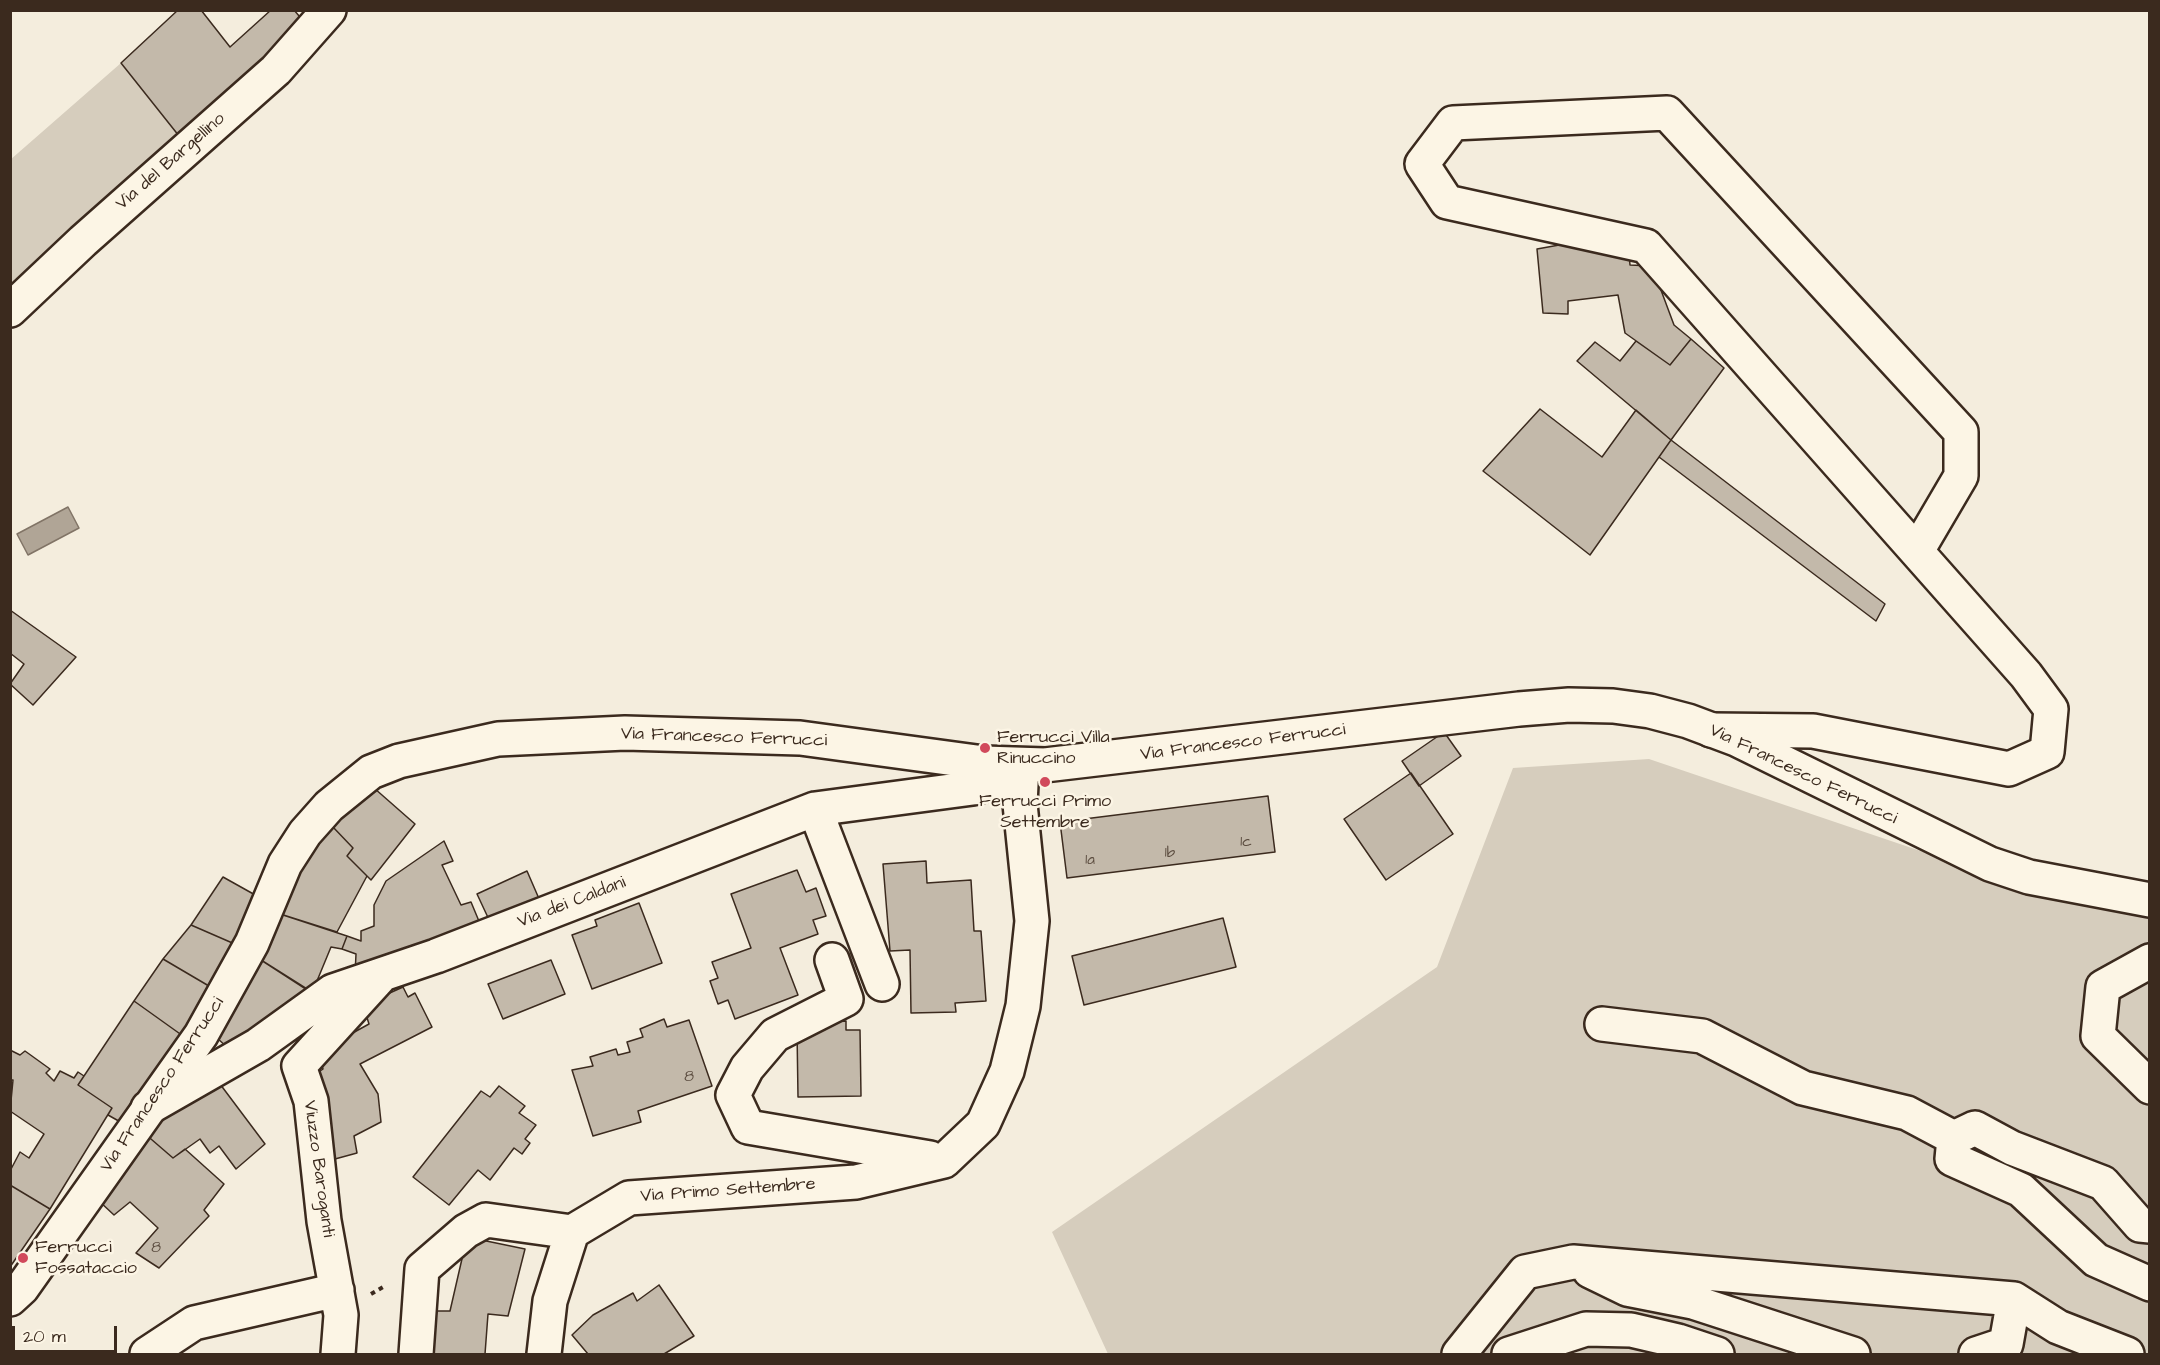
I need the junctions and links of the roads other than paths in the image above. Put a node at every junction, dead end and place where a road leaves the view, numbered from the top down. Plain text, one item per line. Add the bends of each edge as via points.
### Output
1 (329, 10) edge
2 (10, 310) edge
3 (1917, 551) junction
4 (1711, 730) junction
5 (1022, 765) junction
6 (815, 809) junction
7 (2150, 900) edge
8 (832, 960) dead end
9 (2150, 961) edge
10 (384, 974) junction
11 (882, 984) dead end
12 (1602, 1024) dead end
13 (2150, 1087) edge
14 (148, 1108) junction
15 (1954, 1138) junction
16 (944, 1161) junction
17 (2150, 1226) edge
18 (572, 1232) junction
19 (1573, 1262) junction
20 (2150, 1284) edge
21 (337, 1290) junction
22 (10, 1299) edge
23 (2014, 1299) junction
24 (147, 1354) edge
25 (338, 1354) edge
26 (416, 1354) edge
27 (544, 1354) edge
28 (1459, 1354) edge
29 (1509, 1354) edge
30 (1717, 1354) edge
31 (1852, 1354) edge
32 (1976, 1354) edge
33 (2127, 1354) edge

1 - 2 street, Via del Bargellino via 276,70
3 - 3 street via 1647,246 1447,202 1422,164 1454,123 1667,112 1961,432 1961,476
3 - 4 street via 2051,709 2047,752 2009,769 1813,731
4 - 5 street, Via Francesco Ferrucci via 1650,711 1569,705 1078,763
4 - 7 street, Via Francesco Ferrucci via 1990,864 2029,877
5 - 6 street, Via dei Caldani via 995,782 974,788
5 - 14 street, Via Francesco Ferrucci via 800,738 625,733 498,739 399,761 371,772 350,787 305,833 285,864 228,990
5 - 16 street via 1020,804 1032,921 1023,1006 1007,1071 983,1124
6 - 10 street, Via dei Caldani
6 - 11 street
8 - 16 street via 846,999 775,1035 747,1068 733,1095 748,1127
9 - 13 street via 2103,987 2098,1036
10 - 14 street, Via dei Caldani via 333,991 258,1045
10 - 21 street, Viuzzo Baroganti via 299,1066 310,1101 324,1221
12 - 15 street via 1702,1036 1803,1088 1907,1113
14 - 22 street, Via Francesco Ferrucci via 22,1288
15 - 17 street via 1976,1128 2012,1148 2103,1183 2140,1225
15 - 20 street via 1952,1160 2021,1190 2096,1260
16 - 18 street, Via Primo Settembre via 856,1182 629,1198
18 - 26 street via 486,1220 466,1231 422,1269
18 - 27 street via 550,1301
19 - 23 street
19 - 28 street via 1525,1272
19 - 31 street via 1627,1289 1694,1302
21 - 24 street via 194,1323
21 - 25 street, Viuzzo Baroganti via 341,1315
23 - 32 street via 2006,1344
23 - 33 street via 2058,1327
29 - 30 street via 1586,1329 1630,1330

